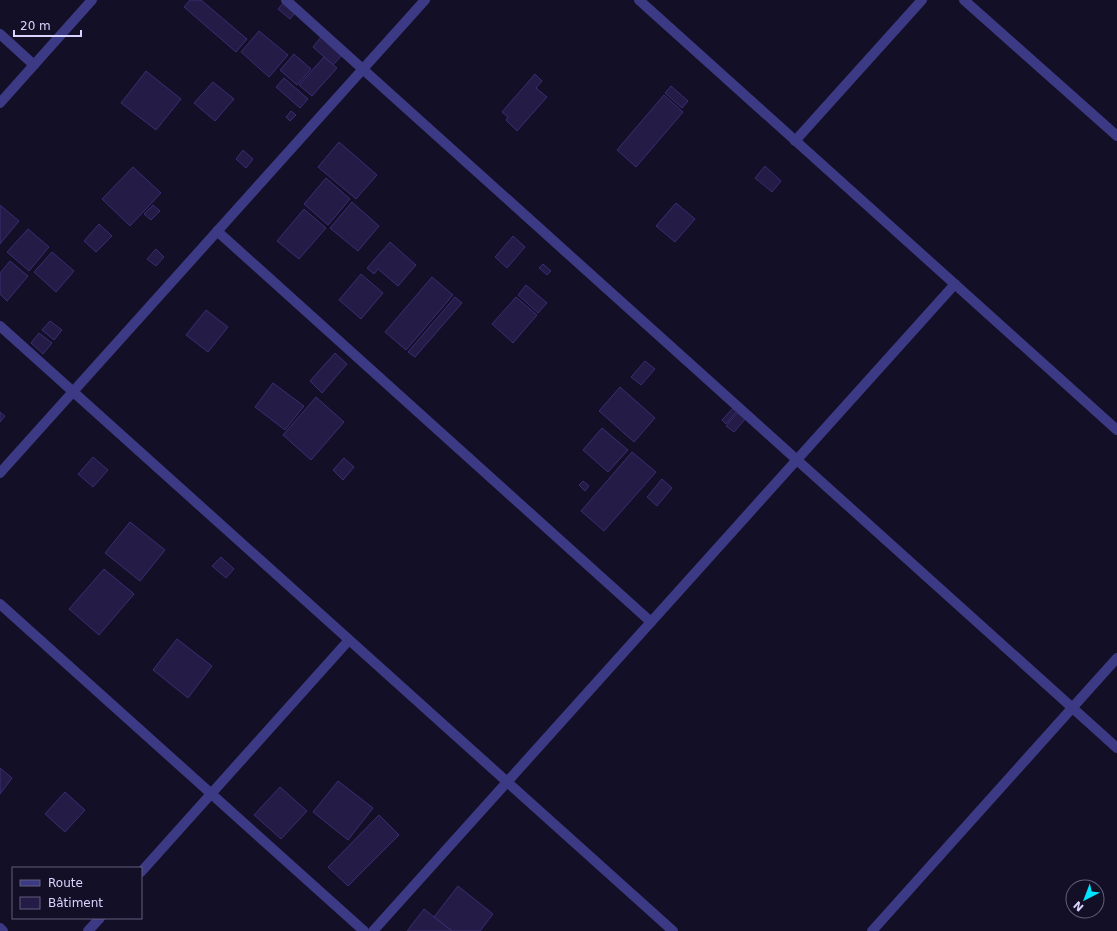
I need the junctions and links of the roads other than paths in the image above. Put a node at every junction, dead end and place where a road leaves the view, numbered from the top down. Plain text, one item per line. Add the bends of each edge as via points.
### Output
1 (92, 0) edge
2 (286, 0) edge
3 (425, 0) edge
4 (638, 0) edge
5 (922, 0) edge
6 (964, 0) edge
7 (0, 34) edge
8 (34, 65) junction
9 (363, 69) junction
10 (0, 103) edge
11 (1117, 136) edge
12 (795, 141) junction
13 (218, 231) junction
14 (955, 284) junction
15 (0, 326) edge
16 (73, 392) junction
17 (1117, 430) edge
18 (797, 459) junction
19 (0, 473) edge
20 (0, 604) edge
21 (651, 622) junction
22 (349, 640) junction
23 (1117, 658) edge
24 (1073, 708) junction
25 (1117, 748) edge
26 (507, 782) junction
27 (212, 794) junction
28 (142, 871) edge
29 (99, 919) edge
30 (0, 928) edge
31 (3, 931) edge
32 (88, 931) edge
33 (364, 931) edge
34 (373, 931) edge
35 (673, 931) edge
36 (872, 931) edge

1 - 8 street
2 - 9 street
3 - 9 street
4 - 12 street
5 - 12 street
6 - 11 street
7 - 8 street
8 - 10 street
9 - 13 street
9 - 18 street
12 - 14 street
13 - 16 street
13 - 21 street
14 - 17 street
14 - 18 street
15 - 16 street
16 - 19 street
16 - 22 street
18 - 21 street
18 - 24 street
20 - 27 street
21 - 26 street
22 - 26 street
22 - 27 street
23 - 24 street
24 - 25 street
24 - 36 street
26 - 34 street
26 - 35 street
27 - 28 street
27 - 33 street
29 - 32 street
30 - 31 street

